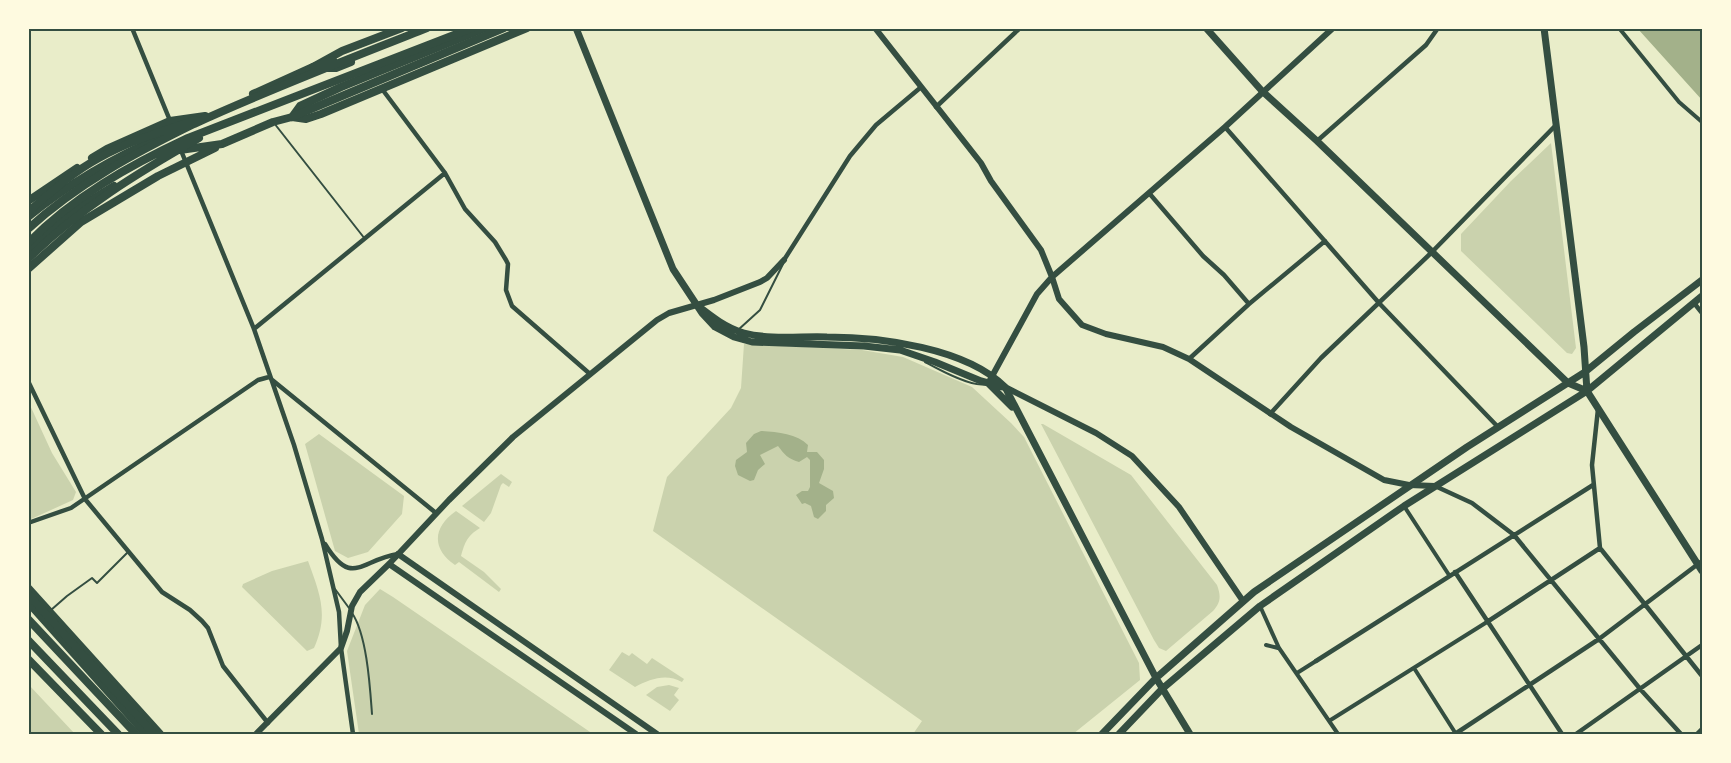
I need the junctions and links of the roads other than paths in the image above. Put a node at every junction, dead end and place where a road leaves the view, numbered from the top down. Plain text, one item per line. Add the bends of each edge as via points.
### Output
1 (132, 28) edge
2 (402, 28) edge
3 (415, 28) edge
4 (428, 28) edge
5 (472, 28) edge
6 (485, 28) edge
7 (504, 28) edge
8 (528, 28) edge
9 (576, 28) edge
10 (875, 28) edge
11 (1020, 28) edge
12 (1206, 28) edge
13 (1333, 28) edge
14 (1438, 28) edge
15 (1544, 28) edge
16 (1619, 28) edge
17 (313, 67) junction
18 (920, 88) junction
19 (382, 89) junction
20 (1262, 91) junction
21 (936, 107) junction
22 (228, 109) junction
23 (205, 116) junction
24 (292, 117) junction
25 (170, 121) junction
26 (273, 122) junction
27 (1702, 122) edge
28 (1556, 125) junction
29 (222, 126) junction
30 (1225, 127) junction
31 (174, 131) junction
32 (1317, 141) junction
33 (146, 143) junction
34 (222, 144) junction
35 (107, 149) junction
36 (181, 150) junction
37 (186, 161) junction
38 (445, 174) junction
39 (46, 189) junction
40 (1149, 193) junction
41 (28, 201) edge
42 (32, 211) edge
43 (28, 217) edge
44 (53, 227) junction
45 (75, 227) junction
46 (28, 229) edge
47 (364, 239) junction
48 (1326, 241) junction
49 (28, 243) edge
50 (28, 250) edge
51 (1431, 253) junction
52 (28, 259) edge
53 (784, 260) junction
54 (28, 269) edge
55 (1702, 274) edge
56 (1052, 277) junction
57 (1702, 280) edge
58 (1700, 299) edge
59 (1379, 303) junction
60 (1249, 304) junction
61 (1670, 304) junction
62 (697, 305) junction
63 (1702, 313) edge
64 (254, 329) junction
65 (735, 333) junction
66 (1189, 359) junction
67 (1585, 372) junction
68 (591, 374) junction
69 (993, 375) junction
70 (269, 377) junction
71 (28, 381) edge
72 (988, 383) junction
73 (1568, 383) junction
74 (1005, 387) junction
75 (1587, 391) junction
76 (1598, 409) junction
77 (1270, 414) junction
78 (1019, 415) junction
79 (1498, 427) junction
80 (1593, 485) junction
81 (1409, 486) junction
82 (1435, 486) junction
83 (85, 499) junction
84 (1404, 506) junction
85 (436, 513) junction
86 (28, 524) edge
87 (1514, 535) junction
88 (322, 539) junction
89 (1600, 548) junction
90 (129, 551) junction
91 (398, 554) junction
92 (389, 564) junction
93 (1701, 566) edge
94 (1455, 572) junction
95 (1449, 575) junction
96 (1551, 580) junction
97 (28, 588) edge
98 (335, 589) junction
99 (28, 594) edge
100 (1243, 601) junction
101 (28, 602) edge
102 (1645, 605) junction
103 (1260, 606) junction
104 (49, 612) junction
105 (351, 612) junction
106 (41, 616) junction
107 (28, 619) edge
108 (1487, 622) junction
109 (28, 628) edge
110 (1599, 639) junction
111 (28, 641) edge
112 (1266, 645) dead end
113 (1702, 645) edge
114 (341, 648) junction
115 (1279, 648) junction
116 (1687, 657) junction
117 (28, 660) edge
118 (1316, 661) joint
119 (1414, 668) junction
120 (1297, 673) junction
121 (1702, 676) edge
122 (1156, 678) junction
123 (1529, 686) junction
124 (1162, 689) junction
125 (1641, 690) junction
126 (91, 709) junction
127 (372, 714) dead end
128 (1329, 721) junction
129 (268, 723) junction
130 (1702, 730) edge
131 (1456, 734) edge
132 (99, 735) edge
133 (111, 735) edge
134 (117, 735) edge
135 (136, 735) edge
136 (146, 735) edge
137 (154, 735) edge
138 (160, 735) edge
139 (256, 735) edge
140 (353, 735) edge
141 (636, 735) edge
142 (657, 735) edge
143 (1102, 735) edge
144 (1119, 735) edge
145 (1190, 735) edge
146 (1338, 735) edge
147 (1562, 735) edge
148 (1576, 735) edge
149 (1681, 735) edge
150 (1698, 735) edge

1 - 25 street
2 - 17 main road via 342,51
3 - 17 main road
4 - 17 main road via 336,68
4 - 22 main road
5 - 29 main road
6 - 24 main road via 341,87 300,106
7 - 24 main road
8 - 19 main road
9 - 62 main road via 673,269
10 - 18 street
11 - 21 street
12 - 20 main road
13 - 20 street
14 - 32 street via 1426,45
15 - 28 main road
16 - 27 street via 1679,102
17 - 23 main road
18 - 21 street
18 - 53 street via 876,124 849,156
19 - 24 main road via 306,119
19 - 38 street
20 - 30 street
20 - 32 main road
21 - 56 street via 981,163 1041,250
22 - 42 main road via 104,155 66,179
22 - 46 main road via 117,164
23 - 25 main road
23 - 31 main road
24 - 26 main road
25 - 31 street
25 - 35 main road
26 - 34 main road
26 - 47 lane
28 - 51 street
28 - 67 main road
29 - 49 main road via 144,159 62,212
29 - 52 main road via 93,205
30 - 40 street
30 - 48 street
31 - 33 main road
31 - 36 street
32 - 51 main road
33 - 35 main road
33 - 42 main road
34 - 36 main road
34 - 37 main road
35 - 39 main road
36 - 37 street
36 - 44 main road via 100,194
37 - 45 main road
37 - 64 street
38 - 47 street
38 - 68 street via 465,209 495,242 508,264 506,290 512,306
39 - 41 main road
39 - 42 main road
40 - 56 street
40 - 60 street
42 - 43 main road
44 - 45 main road
44 - 50 main road
45 - 54 main road
47 - 64 street
48 - 59 street
48 - 60 street
51 - 59 street
51 - 73 main road
53 - 62 street via 760,282
53 - 65 lane via 760,310
55 - 61 main road
56 - 66 street via 1059,299 1082,325 1163,346
56 - 69 street via 1037,294
57 - 61 main road
58 - 63 street
58 - 75 main road
59 - 77 street
59 - 79 street
60 - 66 street
61 - 67 main road
62 - 65 main road
62 - 68 street via 657,320
64 - 70 street
65 - 69 main road via 902,342
65 - 72 main road via 752,342 885,348 913,354
66 - 77 street
67 - 73 main road
67 - 75 main road
68 - 85 street via 513,436
69 - 72 street
69 - 74 main road
70 - 83 street via 258,380
70 - 85 street
70 - 88 street
71 - 83 street
72 - 74 main road
72 - 78 main road
73 - 75 main road
73 - 79 main road
74 - 78 main road
74 - 100 street via 1096,433 1132,456 1179,507
75 - 76 main road
75 - 82 main road
76 - 80 street
76 - 93 main road
77 - 81 street via 1384,480
78 - 122 main road
79 - 81 main road
80 - 87 street
80 - 89 street
81 - 82 street
81 - 100 main road
82 - 84 main road
82 - 87 street via 1472,504
83 - 86 street
83 - 90 street
84 - 95 street
84 - 103 main road
85 - 91 street
87 - 94 street
87 - 96 street
88 - 91 street via 335,561 350,569
88 - 98 street
89 - 96 street
89 - 102 street
90 - 104 lane via 98,583 92,578
90 - 129 street via 162,592 202,621 224,666
91 - 92 street
91 - 142 street
92 - 105 street via 360,592
92 - 141 street
93 - 102 street
94 - 95 street
94 - 108 street
95 - 118 street
96 - 108 street
96 - 110 street
97 - 104 main road
98 - 105 lane
98 - 114 street
99 - 137 main road
100 - 122 main road
101 - 106 main road
102 - 110 street
102 - 116 street
103 - 115 street
103 - 124 main road
104 - 138 main road
105 - 114 street
105 - 127 lane via 360,626
106 - 109 main road
106 - 136 main road
107 - 135 main road
108 - 119 street
108 - 123 street
110 - 123 street
110 - 125 street
111 - 126 main road
111 - 134 main road
112 - 115 street
113 - 116 street
114 - 129 street
114 - 140 street
115 - 120 street
116 - 121 street
116 - 125 street
117 - 132 main road
118 - 120 street
119 - 128 street
119 - 131 street
120 - 128 street
122 - 124 main road
122 - 143 main road
123 - 131 street
123 - 147 street
124 - 144 main road
124 - 145 main road
125 - 148 street
125 - 149 street
126 - 133 main road
126 - 134 main road
128 - 146 street
129 - 139 street
130 - 150 street

